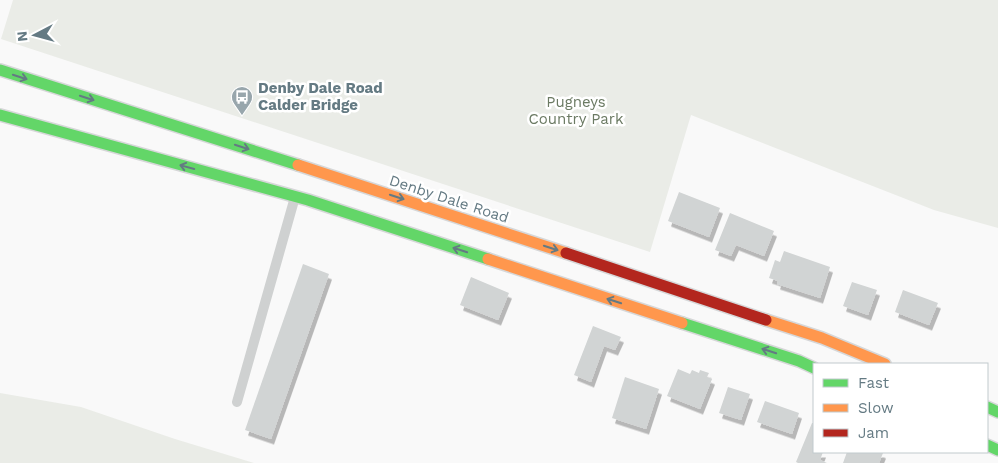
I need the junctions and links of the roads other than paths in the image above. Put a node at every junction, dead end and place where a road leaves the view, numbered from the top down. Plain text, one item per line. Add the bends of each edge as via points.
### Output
1 (0, 70) edge
2 (0, 115) edge
3 (295, 196) junction
4 (883, 363) edge
5 (813, 368) edge
6 (237, 402) dead end

1 -> 4 main road, Denby Dale Road via 812,334
3 -> 2 main road
5 -> 3 main road
3 - 6 lane

